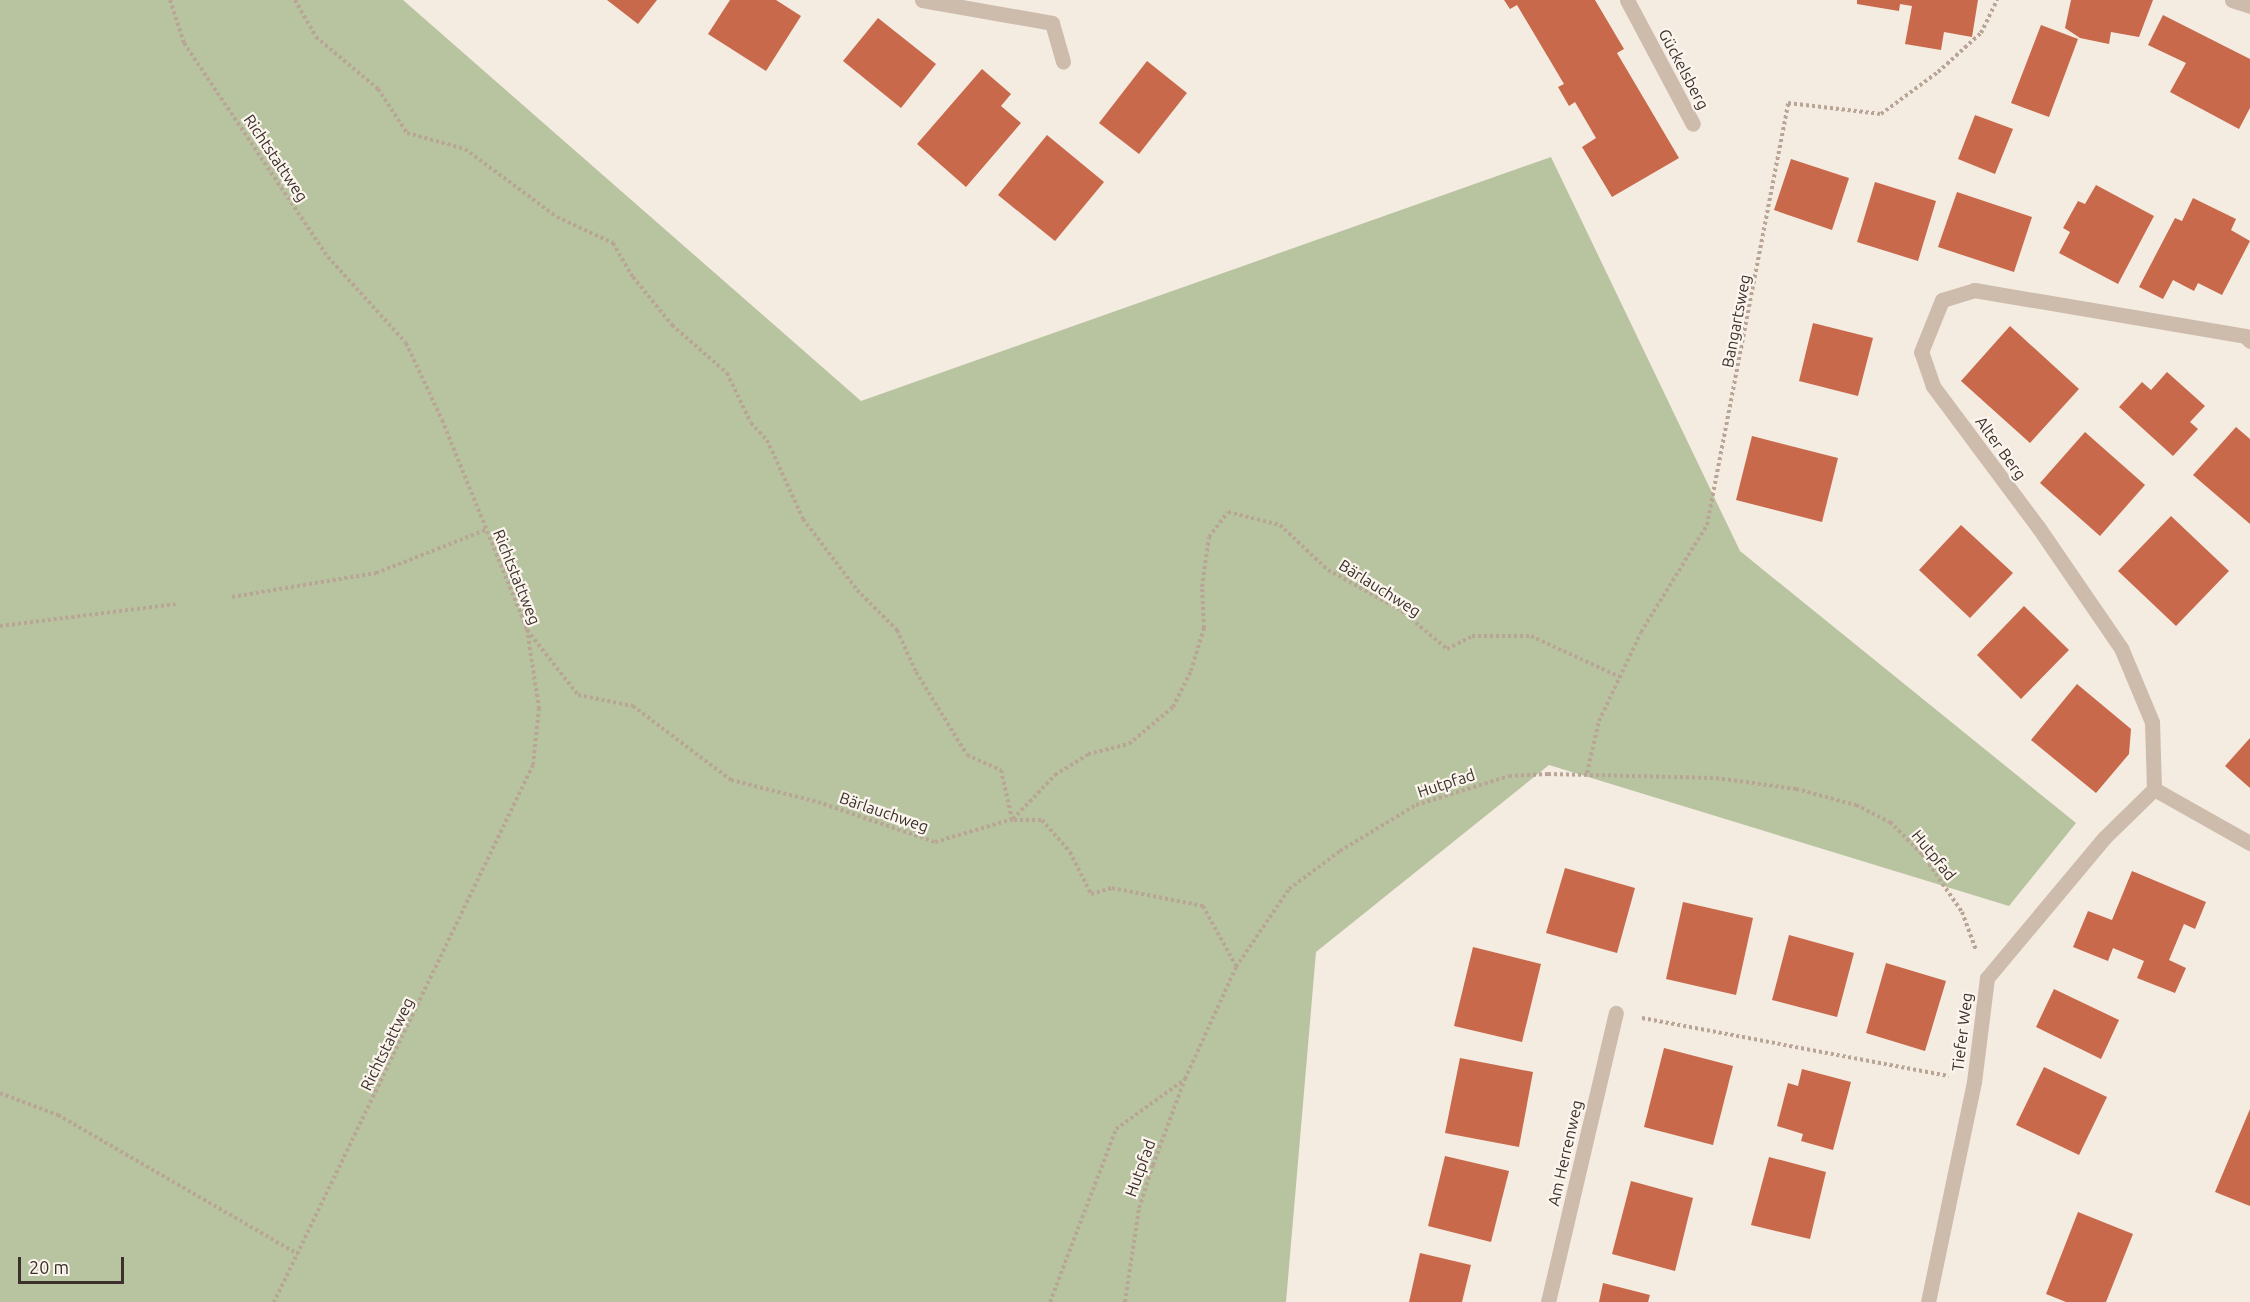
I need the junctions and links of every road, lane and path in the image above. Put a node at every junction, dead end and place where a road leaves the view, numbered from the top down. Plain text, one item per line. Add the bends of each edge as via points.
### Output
1 (170, 0) edge
2 (295, 0) edge
3 (922, 0) edge
4 (1627, 0) edge
5 (1997, 0) edge
6 (2232, 0) edge
7 (2250, 6) edge
8 (1063, 61) dead end
9 (1693, 124) dead end
10 (2248, 335) edge
11 (486, 530) junction
12 (232, 597) dead end
13 (176, 604) dead end
14 (0, 626) edge
15 (526, 630) junction
16 (1620, 677) junction
17 (1587, 773) junction
18 (2154, 789) junction
19 (1012, 819) junction
20 (2250, 843) edge
21 (1236, 967) junction
22 (1987, 978) junction
23 (1616, 1013) joint
24 (1185, 1079) junction
25 (1974, 1082) junction
26 (0, 1093) edge
27 (298, 1254) junction
28 (274, 1302) edge
29 (1050, 1302) edge
30 (1125, 1302) edge
31 (1548, 1302) edge
32 (1928, 1302) edge

1 - 11 path, Richtstattweg via 184,43 328,257 405,343 442,420
2 - 19 path via 316,37 378,89 407,133 465,148 557,217 613,243 633,278 672,325 727,373 751,423 767,440 803,519 857,590 897,630 916,672 967,755 1001,770
3 - 8 street via 1052,23
4 - 9 street, Gückelsberg
5 - 16 path, Bangartsweg via 1981,33 1938,72 1881,114 1788,103 1707,525 1641,632
6 - 7 street
10 - 18 street, Alter Berg via 1974,290 1942,300 1921,352 1933,386 2121,648 2152,722
11 - 12 path via 376,573
11 - 15 path, Richtstattweg
13 - 14 path
15 - 19 path, Bärlauchweg via 578,695 633,706 731,780 818,802 935,842
15 - 27 path, Richtstattweg via 539,708 533,765
16 - 17 path, Bangartsweg via 1599,721
16 - 19 path, Bärlauchweg via 1531,636 1472,636 1447,649 1402,611 1328,570 1280,525 1228,512 1209,537 1202,587 1204,628 1191,671 1173,707 1129,744 1089,754 1055,775
17 - 21 path, Hutpfad via 1509,776 1416,805 1387,821 1290,889
17 - 22 path, Hutpfad via 1716,778 1796,789 1856,805 1890,822 1922,854 1962,912
18 - 20 street
18 - 22 street, Tiefer Weg via 2104,838
19 - 21 path via 1042,820 1070,852 1091,894 1112,888 1203,906
21 - 24 path, Hutpfad
22 - 25 street, Tiefer Weg
23 - 25 path via 1875,1059
23 - 31 street, Am Herrenweg
24 - 29 path via 1116,1129
24 - 30 path, Hutpfad via 1139,1208
25 - 32 street, Tiefer Weg
26 - 27 path via 58,1115
27 - 28 path, Richtstattweg

